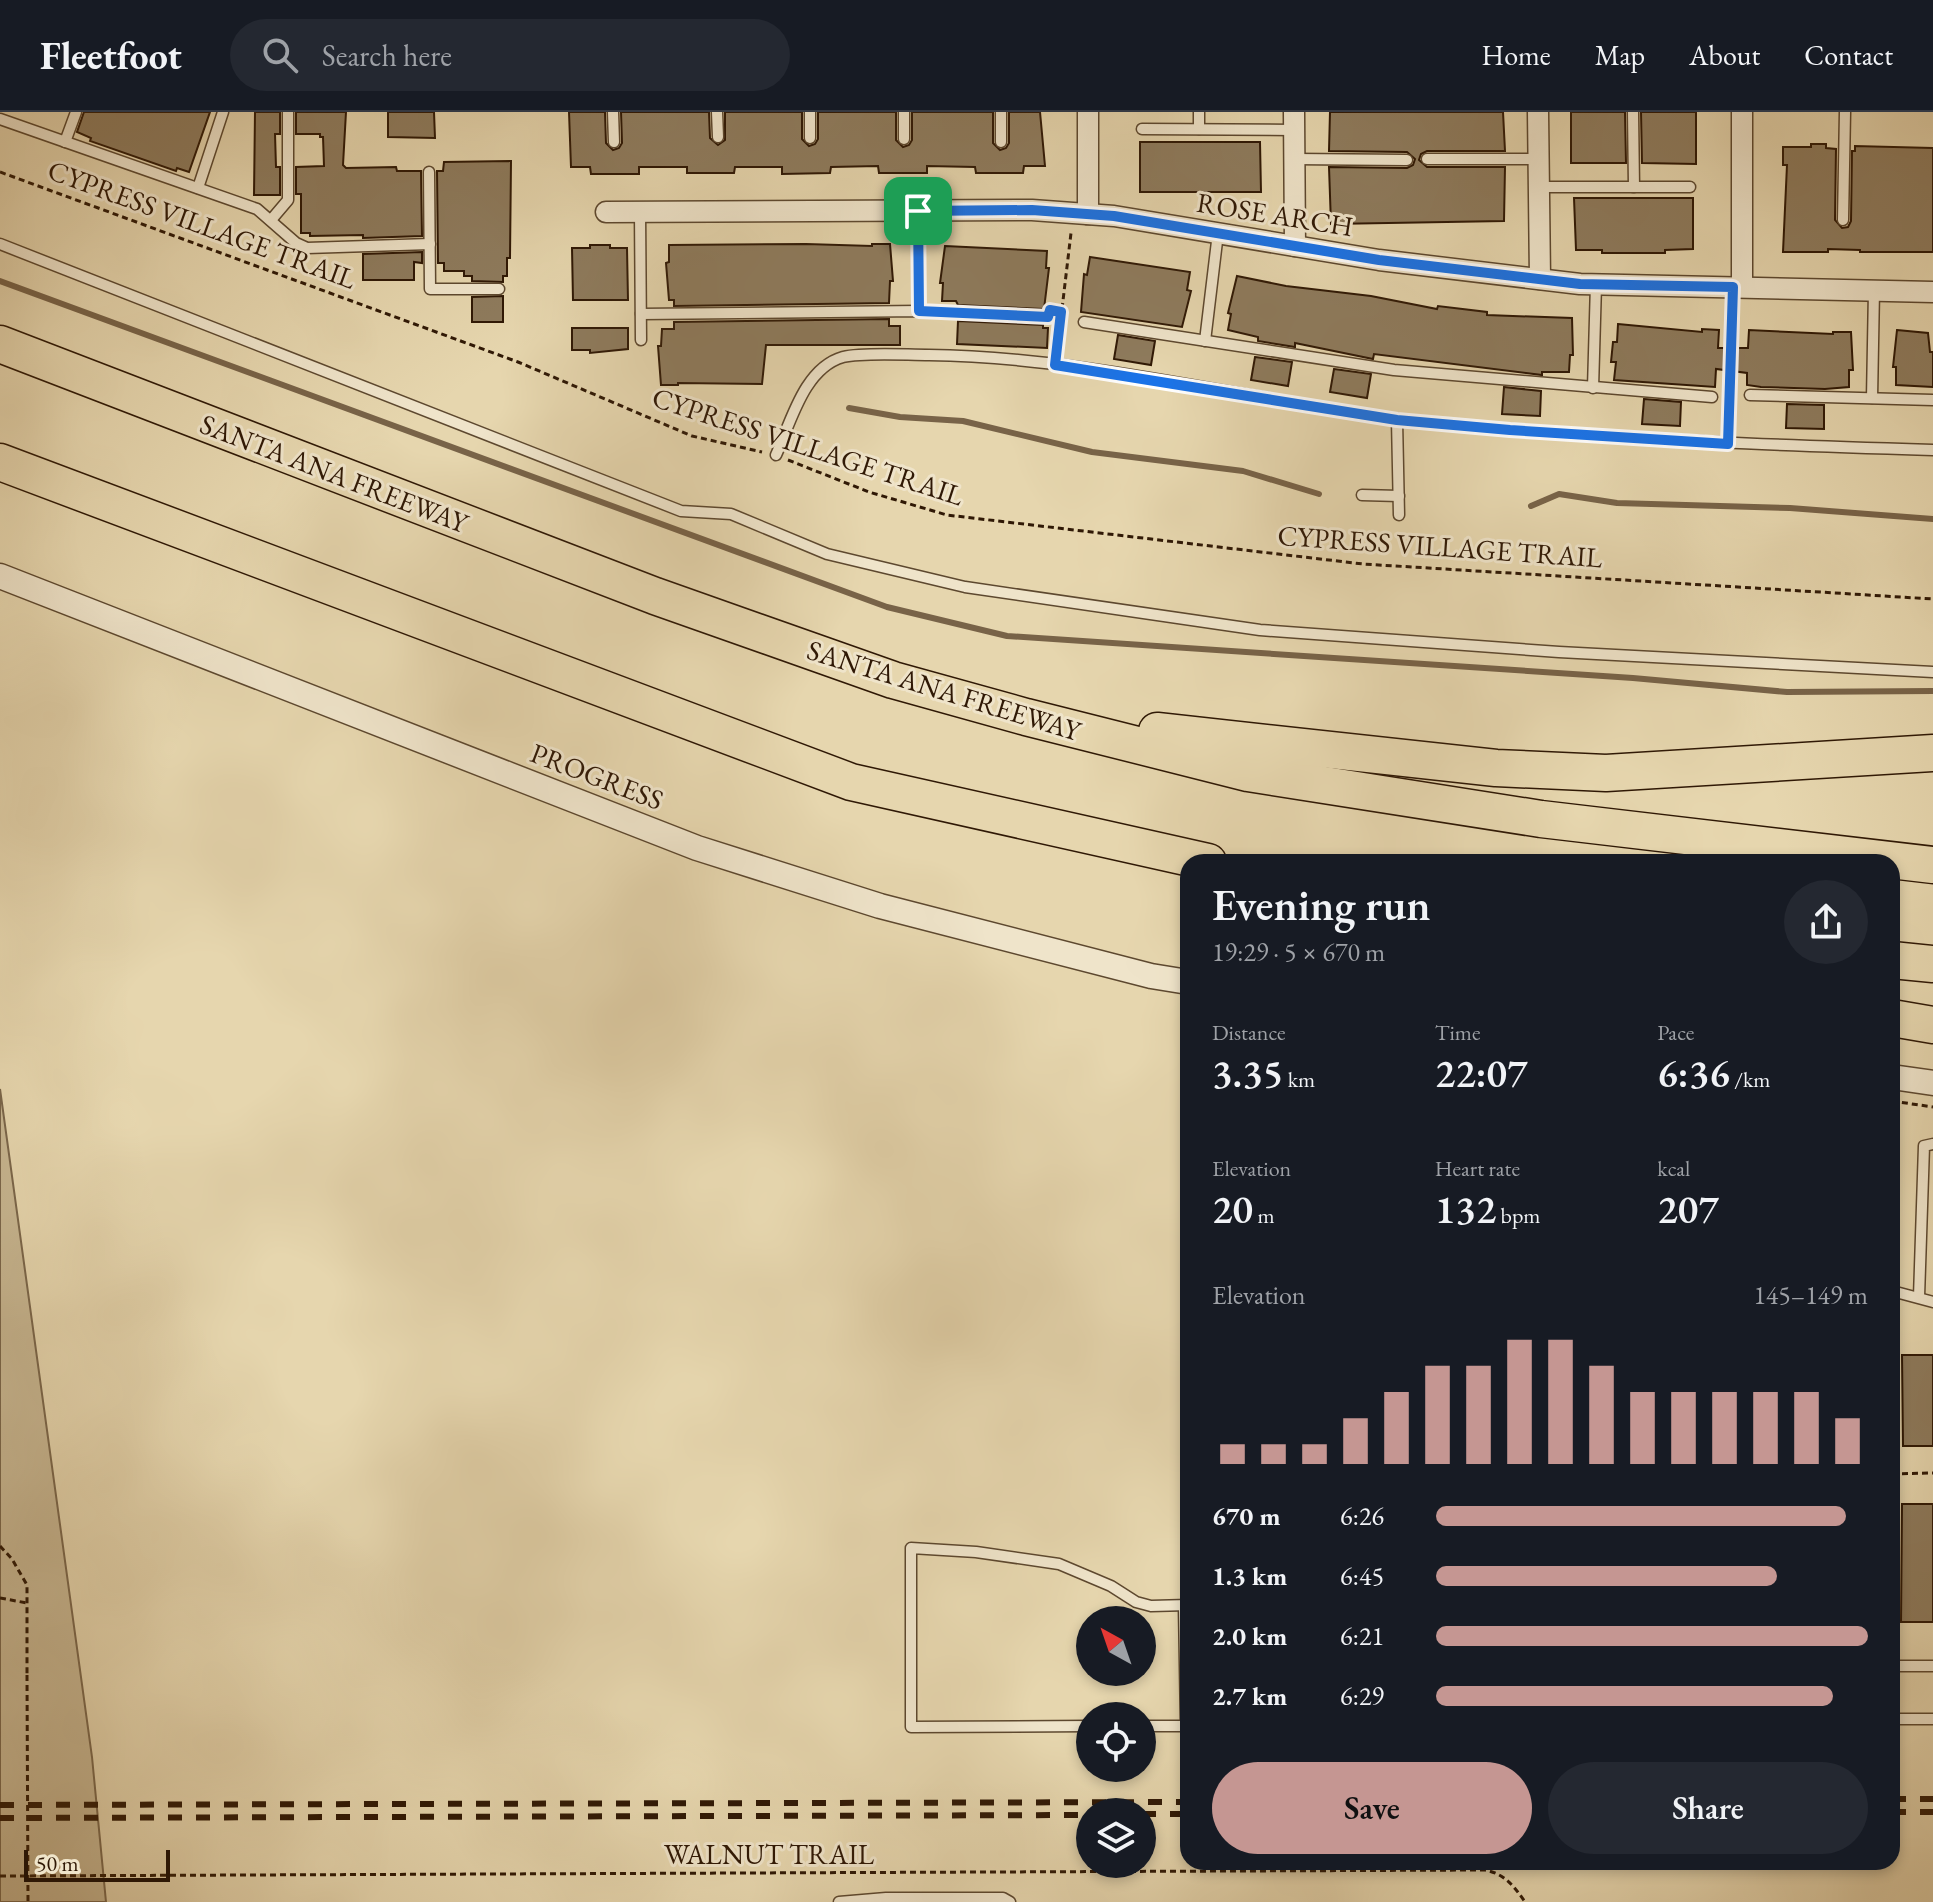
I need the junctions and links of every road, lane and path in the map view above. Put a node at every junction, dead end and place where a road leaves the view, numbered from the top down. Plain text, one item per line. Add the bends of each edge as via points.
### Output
1 (76, 112) edge
2 (223, 112) edge
3 (288, 112) edge
4 (613, 112) edge
5 (717, 112) edge
6 (810, 112) edge
7 (904, 112) edge
8 (1001, 112) edge
9 (1088, 112) edge
10 (1199, 112) edge
11 (1538, 112) edge
12 (1633, 112) edge
13 (1742, 112) edge
14 (1845, 112) edge
15 (0, 119) edge
16 (1294, 121) edge
17 (1142, 129) dead end
18 (1199, 129) junction
19 (718, 137) dead end
20 (810, 138) dead end
21 (904, 139) dead end
22 (65, 142) junction
23 (614, 142) dead end
24 (1001, 142) dead end
25 (1294, 159) junction
26 (1427, 159) dead end
27 (1539, 159) junction
28 (1407, 160) dead end
29 (0, 172) edge
30 (429, 172) dead end
31 (1539, 187) junction
32 (1634, 187) junction
33 (1690, 187) dead end
34 (198, 188) junction
35 (918, 211) junction
36 (606, 212) dead end
37 (640, 212) junction
38 (1081, 213) junction
39 (271, 220) junction
40 (1843, 220) dead end
41 (1218, 233) junction
42 (0, 244) edge
43 (430, 244) junction
44 (1295, 246) junction
45 (1540, 279) junction
46 (1596, 284) junction
47 (1738, 287) junction
48 (499, 289) dead end
49 (1874, 290) junction
50 (1933, 292) edge
51 (919, 311) junction
52 (1061, 312) junction
53 (641, 314) junction
54 (1048, 317) joint
55 (1084, 322) joint
56 (641, 340) dead end
57 (1205, 341) junction
58 (0, 344) edge
59 (1055, 365) junction
60 (1593, 388) junction
61 (1730, 391) junction
62 (1750, 395) joint
63 (1712, 397) joint
64 (1872, 398) junction
65 (1933, 400) edge
66 (1397, 420) junction
67 (1728, 444) junction
68 (1933, 450) edge
69 (776, 455) junction
70 (0, 462) edge
71 (1362, 495) dead end
72 (1399, 496) junction
73 (1399, 515) dead end
74 (0, 576) edge
75 (1933, 599) edge
76 (1933, 672) edge
77 (1026, 717) junction
78 (1933, 753) edge
79 (1828, 853) junction
80 (1933, 853) edge
81 (1837, 854) edge
82 (1180, 856) edge
83 (1900, 861) edge
84 (1933, 865) edge
85 (1900, 961) edge
86 (1933, 964) edge
87 (1180, 981) edge
88 (1900, 1019) edge
89 (1933, 1025) edge
90 (1900, 1078) edge
91 (1933, 1083) edge
92 (1900, 1102) edge
93 (1933, 1107) edge
94 (1933, 1144) edge
95 (1900, 1293) edge
96 (1919, 1297) junction
97 (1933, 1302) edge
98 (1933, 1473) edge
99 (1900, 1474) edge
100 (0, 1546) edge
101 (0, 1598) edge
102 (27, 1603) junction
103 (1180, 1605) edge
104 (1900, 1666) edge
105 (1933, 1666) edge
106 (1900, 1719) edge
107 (1933, 1719) edge
108 (1076, 1726) edge
109 (1156, 1726) edge
110 (1180, 1726) edge
111 (0, 1876) edge
112 (28, 1902) edge
113 (839, 1902) edge
114 (1010, 1902) edge
115 (1525, 1902) edge

1 - 22 lane
2 - 34 lane
3 - 39 lane via 288,200
4 - 23 lane
5 - 19 lane
6 - 20 lane
7 - 21 lane
8 - 24 lane
9 - 38 street
10 - 18 lane
11 - 27 street
12 - 32 lane
13 - 47 street
14 - 40 lane
15 - 22 lane
16 - 18 lane
16 - 25 street
17 - 18 lane
22 - 34 lane
25 - 28 lane
25 - 44 street
26 - 27 lane
27 - 31 street
29 - 69 path, CYPRESS VILLAGE TRAIL via 518,362 692,436
30 - 43 lane
31 - 32 lane
31 - 45 street
32 - 33 lane
34 - 39 lane via 257,209
35 - 37 street, ROSE ARCH
35 - 38 street, ROSE ARCH
35 - 51 lane
36 - 37 street, ROSE ARCH
37 - 53 lane
38 - 41 street, ROSE ARCH
38 - 52 path
39 - 43 lane via 307,248
41 - 44 street, ROSE ARCH
41 - 57 lane
42 - 76 lane via 681,511 731,514 827,554 965,587 1260,630
43 - 48 lane via 430,289
44 - 45 street, ROSE ARCH
45 - 46 street, ROSE ARCH
46 - 47 street, ROSE ARCH
46 - 60 lane
47 - 49 street, ROSE ARCH
47 - 61 path
49 - 50 street, ROSE ARCH
49 - 64 lane
51 - 53 lane
51 - 54 lane
52 - 54 path via 1050,310
52 - 55 path
52 - 59 path
53 - 56 lane
55 - 57 lane
57 - 60 lane via 1394,370
58 - 77 highway, SANTA ANA FREEWAY via 655,596 893,680
59 - 66 lane
59 - 69 lane via 978,356 845,357 828,363 808,385
60 - 63 lane
61 - 62 path via 1747,390
61 - 63 path via 1713,391
61 - 67 path
62 - 64 lane
64 - 65 lane
66 - 67 lane
66 - 72 lane
67 - 68 lane
69 - 75 path, CYPRESS VILLAGE TRAIL via 869,492 947,515 1363,564
70 - 82 highway via 851,782
71 - 72 lane
72 - 73 lane
74 - 87 street, PROGRESS via 697,848 880,906
77 - 78 highway via 1496,768 1606,773
77 - 79 highway, SANTA ANA FREEWAY via 1248,773 1541,819
79 - 80 highway
79 - 81 highway, SANTA ANA FREEWAY
83 - 84 highway, SANTA ANA FREEWAY
85 - 86 highway
88 - 89 highway
90 - 91 street
92 - 93 path
94 - 96 lane via 1924,1146
95 - 96 lane
96 - 97 lane
98 - 99 path
100 - 102 path via 27,1585
101 - 102 path
102 - 112 path, bridge
103 - 108 lane via 1136,1602 1059,1564 911,1548 911,1727
104 - 105 lane
106 - 107 lane
109 - 110 lane
111 - 115 path, WALNUT TRAIL via 1485,1870 1511,1882
113 - 114 lane

